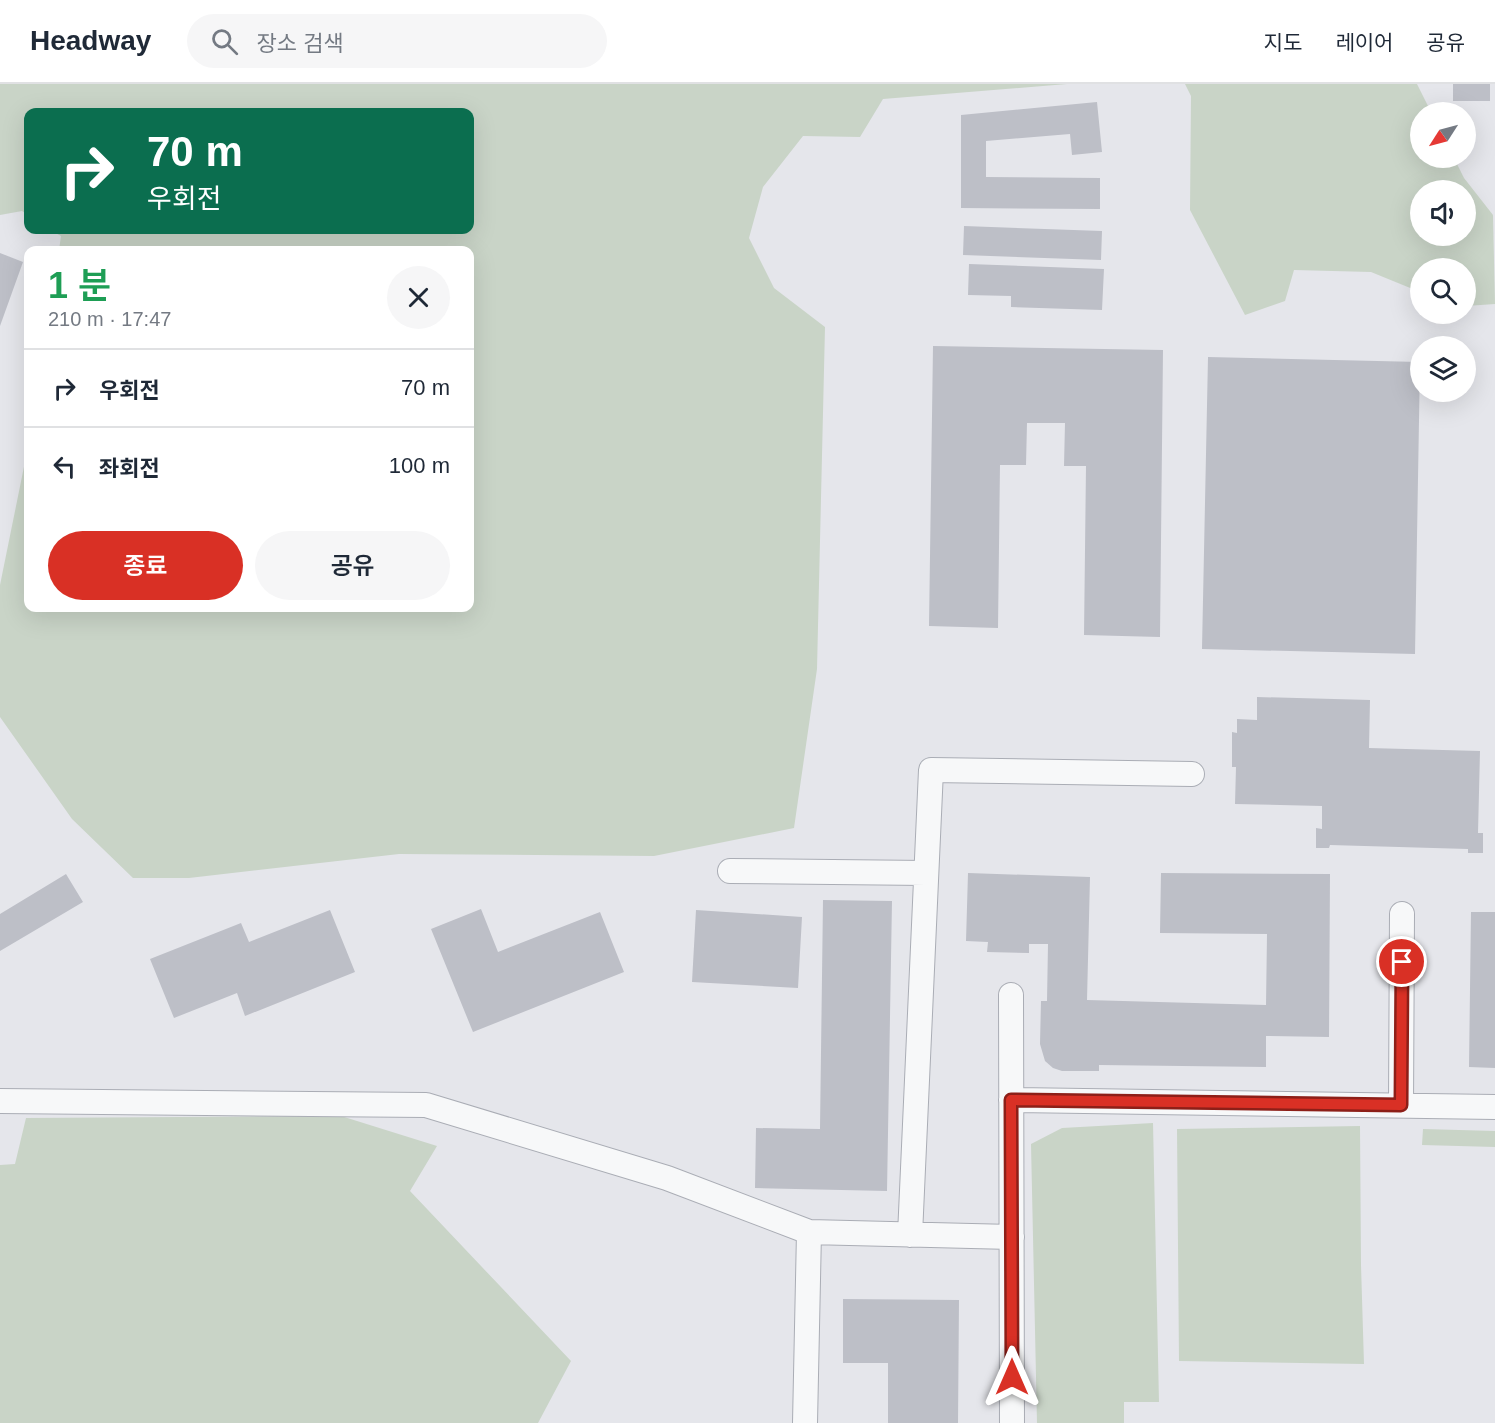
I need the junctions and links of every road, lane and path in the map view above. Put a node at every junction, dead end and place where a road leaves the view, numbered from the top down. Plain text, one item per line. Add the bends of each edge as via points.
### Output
1 (1192, 774) dead end
2 (730, 871) dead end
3 (926, 873) junction
4 (1402, 914) dead end
5 (1011, 995) dead end
6 (1011, 1100) junction
7 (0, 1101) edge
8 (1401, 1105) junction
9 (1495, 1107) edge
10 (809, 1232) junction
11 (910, 1235) junction
12 (1012, 1237) junction
13 (805, 1423) edge
14 (1012, 1423) edge

1 - 3 street via 930,770
2 - 3 street
3 - 11 street
4 - 8 street
5 - 6 street
6 - 8 street
6 - 12 street
7 - 10 street via 426,1105 667,1178
8 - 9 street
10 - 11 street
10 - 13 street
11 - 12 street
12 - 14 street

